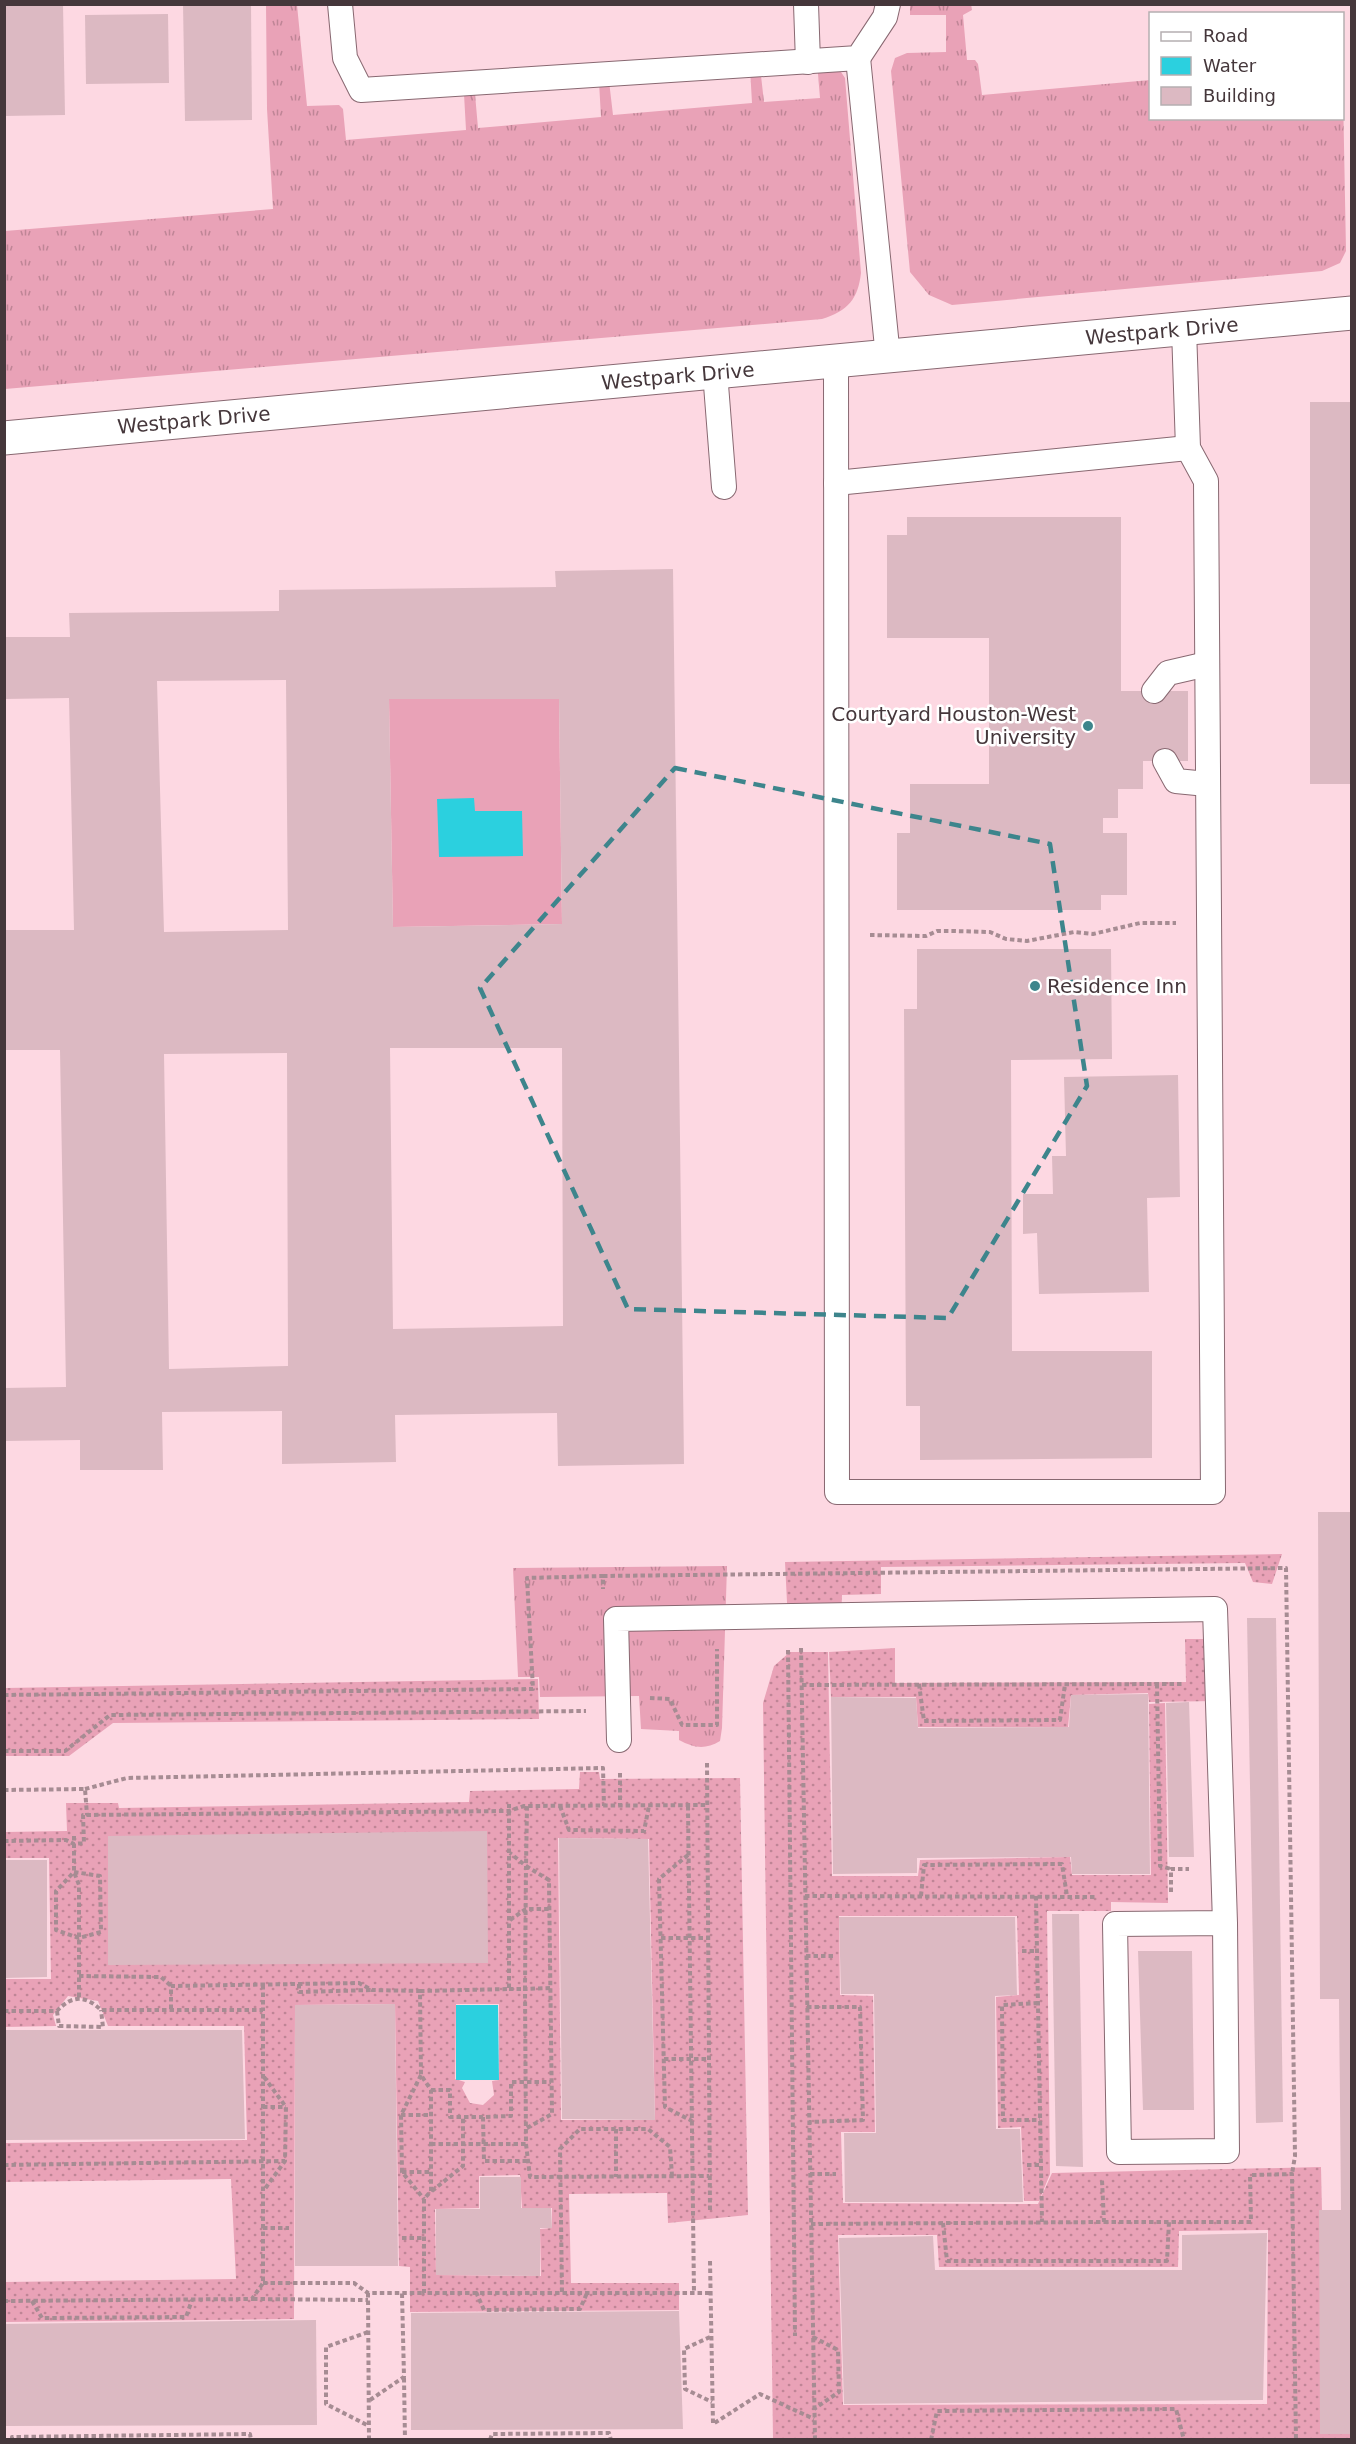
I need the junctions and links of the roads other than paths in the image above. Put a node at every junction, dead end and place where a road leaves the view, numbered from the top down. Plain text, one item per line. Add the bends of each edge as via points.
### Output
1 (340, 4) edge
2 (806, 4) edge
3 (888, 4) edge
4 (858, 57) junction
5 (808, 62) junction
6 (1352, 313) edge
7 (1184, 329) junction
8 (888, 357) junction
9 (836, 361) junction
10 (715, 372) junction
11 (4, 438) edge
12 (1188, 448) junction
13 (836, 483) junction
14 (724, 487) dead end
15 (1207, 664) junction
16 (1154, 691) dead end
17 (1165, 761) dead end
18 (1208, 784) junction
19 (619, 1740) dead end
20 (1225, 1923) junction

1 - 5 lane via 345,57 361,90
2 - 5 lane
3 - 4 lane via 885,17
4 - 5 lane
4 - 8 lane
6 - 7 main road, Westpark Drive
7 - 8 main road, Westpark Drive
7 - 12 lane
8 - 9 main road, Westpark Drive
9 - 10 main road, Westpark Drive
9 - 13 lane
10 - 11 main road, Westpark Drive
10 - 14 lane
12 - 13 lane
12 - 15 lane via 1206,481
13 - 18 lane via 837,1492 1213,1492
15 - 16 lane via 1168,673
15 - 18 lane
17 - 18 lane via 1176,781
19 - 20 lane via 616,1619 1215,1610
20 - 20 lane via 1227,2151 1119,2152 1115,1923

